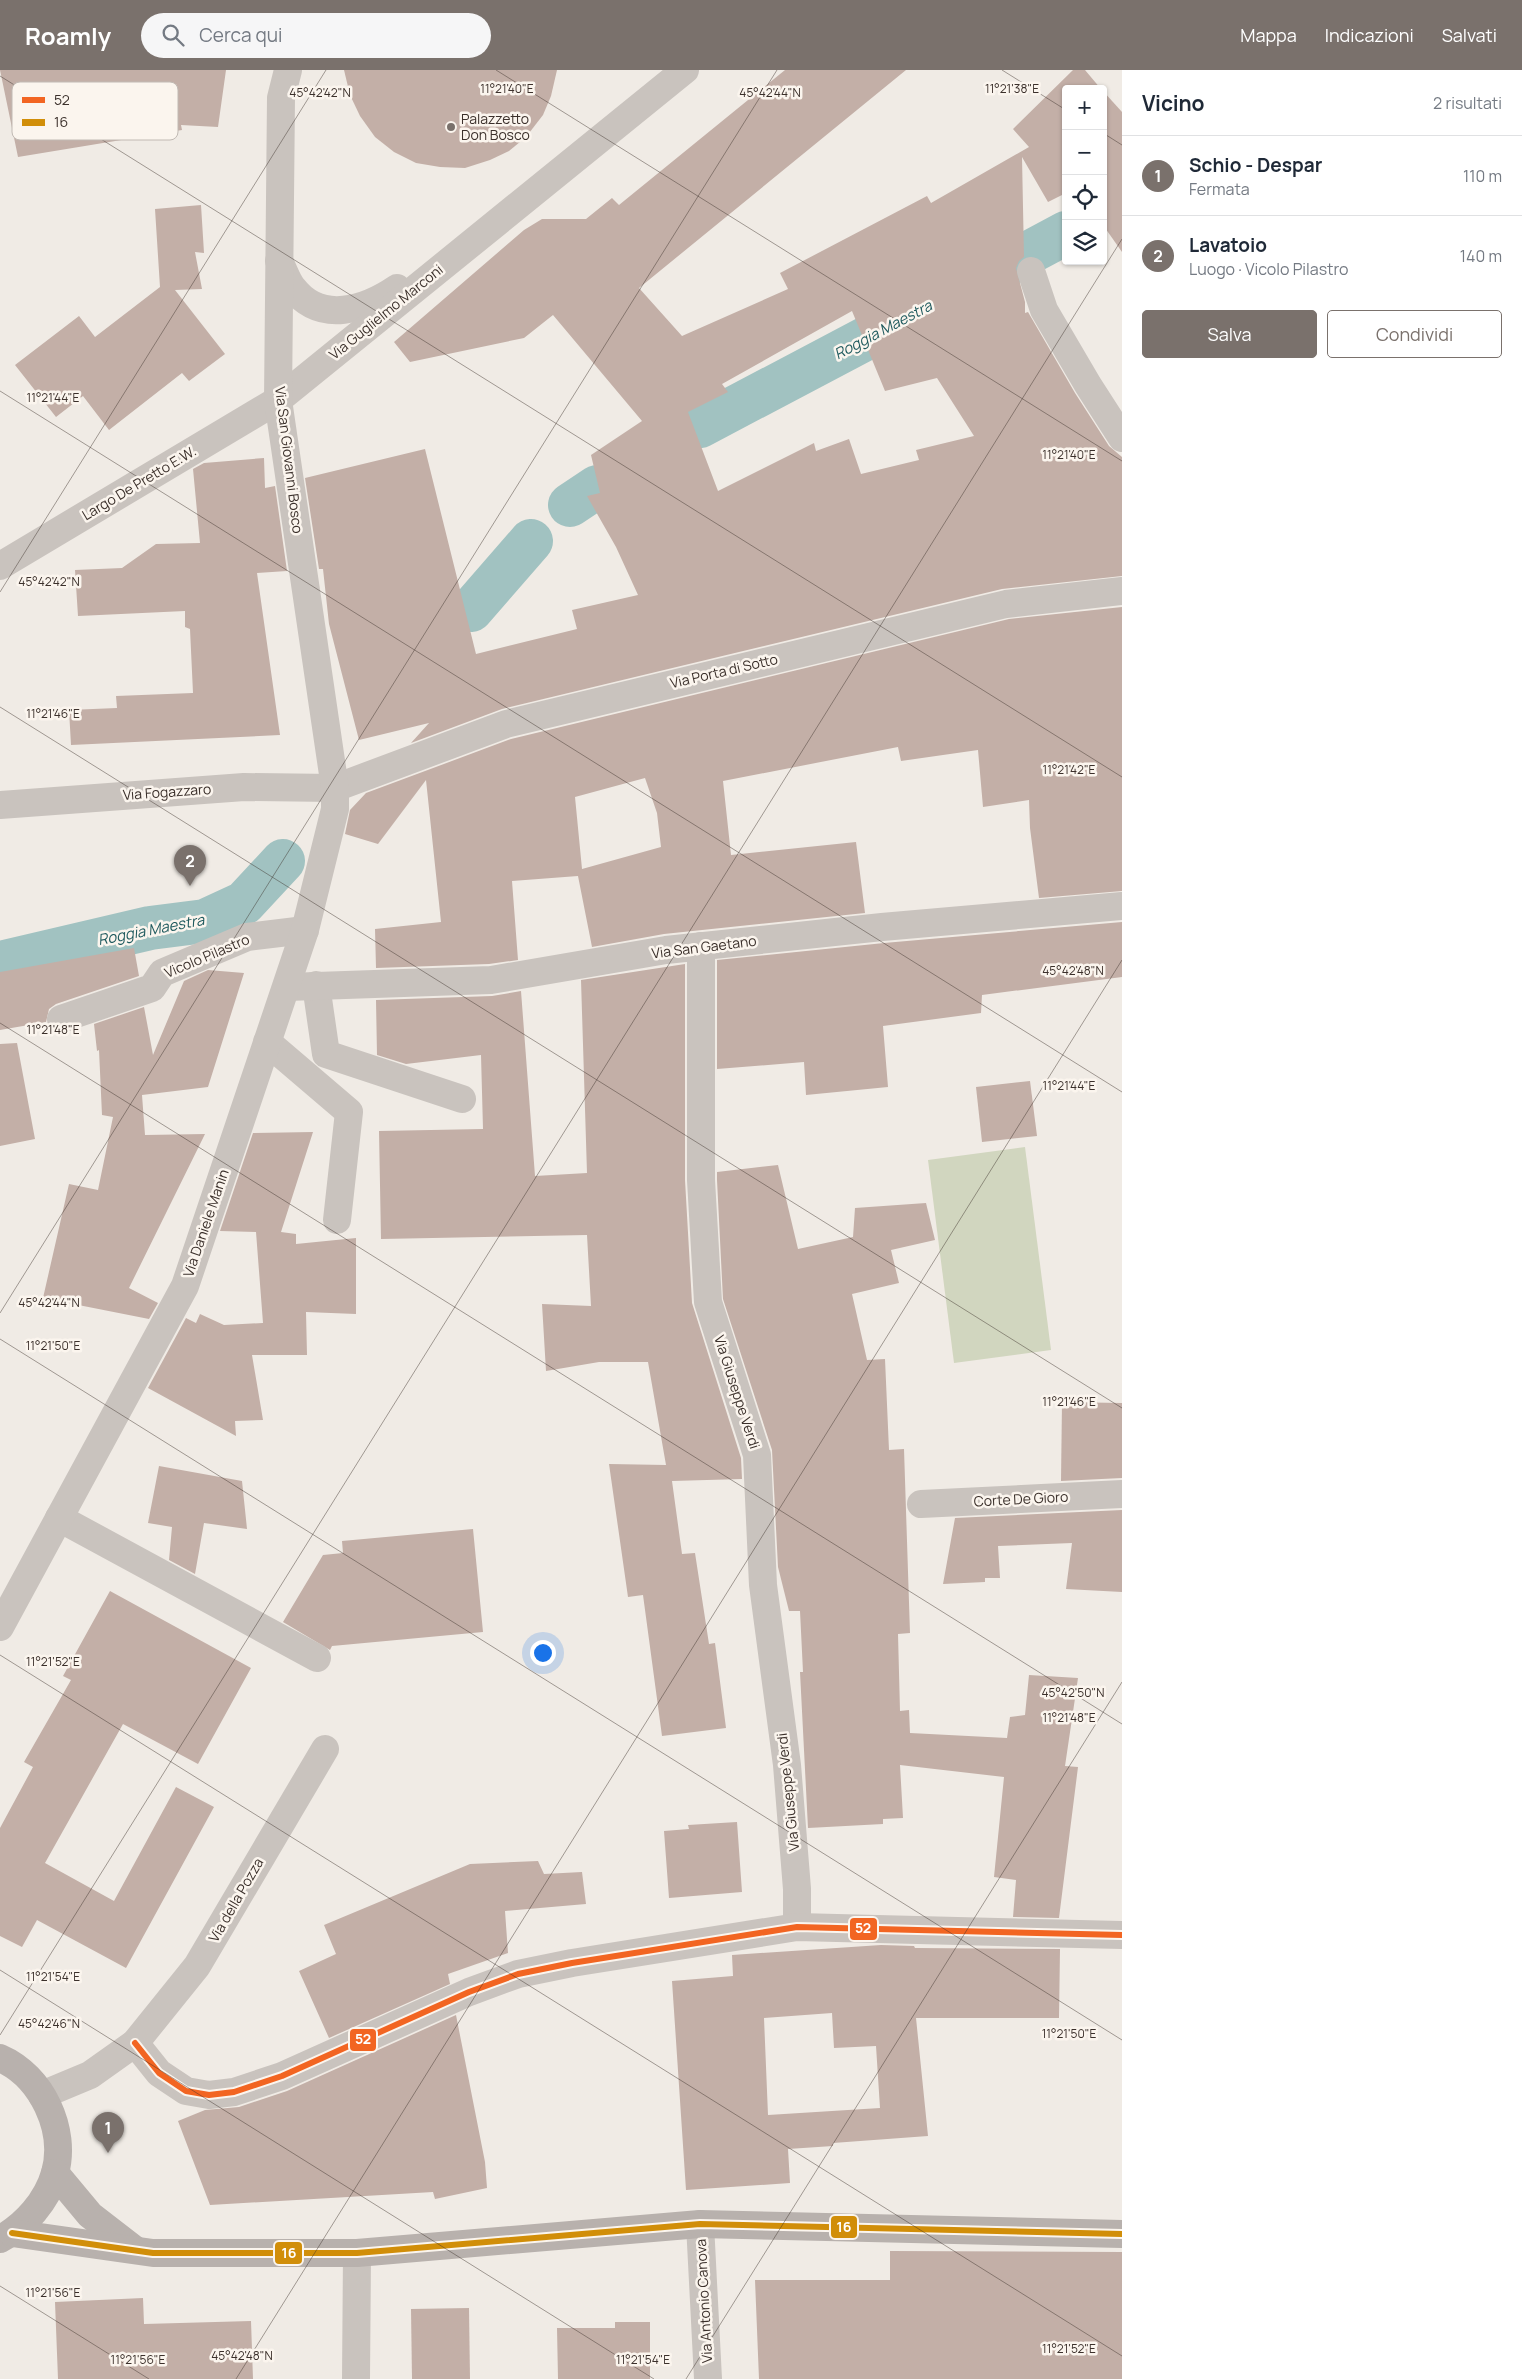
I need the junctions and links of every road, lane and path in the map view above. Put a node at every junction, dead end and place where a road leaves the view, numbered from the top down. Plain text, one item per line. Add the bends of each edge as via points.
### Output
1 (288, 70) edge
2 (685, 70) edge
3 (494, 224) junction
4 (279, 260) junction
5 (1031, 271) dead end
6 (278, 400) junction
7 (1122, 438) edge
8 (0, 566) edge
9 (1122, 592) edge
10 (335, 788) junction
11 (0, 805) edge
12 (1122, 906) edge
13 (305, 930) junction
14 (701, 946) junction
15 (316, 985) junction
16 (287, 986) junction
17 (61, 1019) dead end
18 (268, 1042) junction
19 (462, 1100) dead end
20 (337, 1220) dead end
21 (1122, 1494) edge
22 (921, 1504) dead end
23 (59, 1518) junction
24 (0, 1627) edge
25 (317, 1658) dead end
26 (325, 1749) dead end
27 (797, 1928) junction
28 (1122, 1935) edge
29 (135, 2043) junction
30 (0, 2058) edge
31 (42, 2095) junction
32 (55, 2173) junction
33 (700, 2224) junction
34 (1122, 2234) edge
35 (6, 2236) edge
36 (135, 2250) junction
37 (357, 2253) junction
38 (356, 2379) edge
39 (708, 2379) edge

1 - 4 street, Via San Giovanni Bosco via 281,98
2 - 3 street, Via Guglielmo Marconi
3 - 4 street, Via Guglielmo Marconi via 380,300 347,311 322,309 307,300 294,289
3 - 6 street, Via Guglielmo Marconi
4 - 6 street, Via San Giovanni Bosco
5 - 7 street via 1044,310
6 - 8 street, Largo De Pretto E.W.
6 - 10 street, Via San Giovanni Bosco
9 - 10 street, Via Porta di Sotto via 1006,604 506,724
10 - 11 street, Via Fogazzaro via 244,787
10 - 13 street, Via Daniele Manin via 334,809
12 - 14 street, Via San Gaetano
13 - 16 street, Via Daniele Manin
13 - 17 street, Vicolo Pilastro via 247,937 162,972 152,988
14 - 15 street, Via San Gaetano via 491,980
14 - 27 street, Via Giuseppe Verdi via 701,1180 708,1302 757,1455 764,1584 787,1765
15 - 16 street, Via San Gaetano
15 - 19 street via 326,1054
16 - 18 street, Via Daniele Manin
18 - 20 street via 349,1112
18 - 23 street, Via Daniele Manin via 185,1286
21 - 22 street, Corte De Gioro
23 - 24 street, Via Daniele Manin
23 - 25 street
26 - 29 street, Via della Pozza via 197,1966
27 - 28 street
27 - 29 street via 518,1974 282,2076 234,2092 209,2095 186,2091 159,2073
29 - 31 street, Via della Pozza via 90,2075
30 - 31 main road via 27,2076
31 - 32 main road via 53,2120 58,2146
32 - 35 main road via 39,2207
32 - 36 main road via 90,2215
33 - 34 main road
33 - 37 main road
33 - 39 street, Via Antonio Canova
35 - 36 main road
36 - 37 main road via 152,2253
37 - 38 street

